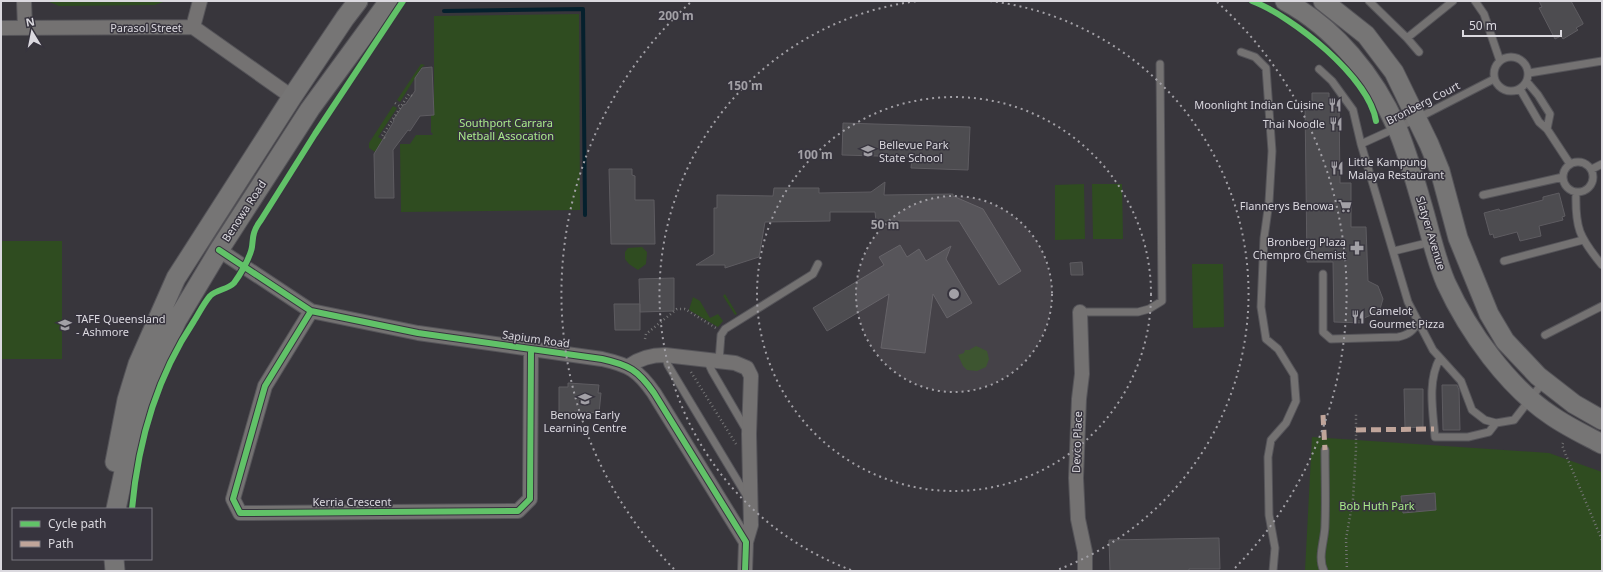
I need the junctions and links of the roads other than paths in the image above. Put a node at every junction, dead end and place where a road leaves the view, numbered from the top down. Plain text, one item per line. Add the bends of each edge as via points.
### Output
1 (24, 1) edge
2 (200, 1) edge
3 (358, 1) edge
4 (389, 1) edge
5 (1285, 1) edge
6 (1323, 1) edge
7 (1369, 1) edge
8 (1453, 1) edge
9 (1478, 2) edge
10 (1, 28) edge
11 (25, 28) junction
12 (193, 28) junction
13 (1407, 38) junction
14 (1241, 52) dead end
15 (1419, 52) dead end
16 (1602, 60) edge
17 (1500, 61) junction
18 (1160, 64) dead end
19 (1319, 69) dead end
20 (1529, 73) junction
21 (1494, 79) junction
22 (1527, 82) junction
23 (1520, 90) junction
24 (292, 97) junction
25 (1418, 118) junction
26 (1397, 128) junction
27 (1547, 129) junction
28 (1361, 144) junction
29 (1570, 164) junction
30 (1602, 164) edge
31 (1592, 169) junction
32 (1563, 177) junction
33 (1576, 192) junction
34 (1483, 195) dead end
35 (1583, 240) junction
36 (1433, 241) junction
37 (219, 250) junction
38 (1394, 251) junction
39 (1504, 261) dead end
40 (818, 264) dead end
41 (1602, 265) edge
42 (1323, 274) dead end
43 (1602, 306) edge
44 (311, 311) junction
45 (1080, 312) joint
46 (1418, 321) junction
47 (1545, 335) dead end
48 (531, 349) junction
49 (665, 355) junction
50 (1440, 358) junction
51 (713, 360) junction
52 (629, 366) junction
53 (1544, 381) junction
54 (1531, 399) junction
55 (1602, 420) edge
56 (1496, 423) junction
57 (750, 434) junction
58 (1602, 444) edge
59 (1325, 450) dead end
60 (750, 501) junction
61 (114, 508) edge
62 (114, 508) edge
63 (746, 542) junction
64 (114, 560) edge
65 (115, 571) edge
66 (745, 571) edge
67 (1085, 571) edge
68 (1273, 571) edge
69 (1324, 571) edge

1 - 11 street
2 - 12 street
3 - 24 main road, Benowa Road
4 - 37 main road, Benowa Road via 310,109
5 - 26 main road, Slatyer Avenue via 1298,8 1347,51 1380,95
6 - 25 main road via 1366,35 1379,51 1394,72
7 - 13 lane
8 - 13 lane
9 - 17 lane
10 - 11 street, Parasol Street
11 - 12 street, Parasol Street
12 - 24 street, Parasol Street
13 - 15 lane
14 - 68 lane via 1255,57 1266,68 1272,151 1261,307 1266,339 1278,349 1294,374 1296,401 1286,423 1271,440 1268,457 1269,515 1275,548
16 - 20 lane
17 - 20 lane via 1505,58 1518,58
17 - 21 lane via 1494,72
18 - 45 lane via 1162,301 1138,312
19 - 28 lane via 1332,81 1353,110
20 - 22 lane
21 - 23 lane via 1497,85 1508,92
21 - 25 lane, Bronberg Court
22 - 23 lane
22 - 27 lane via 1550,114
23 - 27 lane via 1538,122
24 - 61 main road, Benowa Road via 167,294 138,364 127,400 115,457
25 - 26 lane, Bronberg Court
25 - 53 main road via 1440,171 1458,238 1490,314 1505,341
26 - 28 lane, Bronberg Court
26 - 36 main road, Slatyer Avenue
27 - 29 lane
28 - 38 lane
29 - 31 lane via 1578,161 1586,163
29 - 32 lane
30 - 31 lane
31 - 33 lane via 1594,176 1589,188
32 - 33 lane via 1565,184
32 - 34 lane
33 - 35 lane via 1575,216
35 - 39 lane
35 - 41 lane
36 - 38 lane
36 - 54 main road, Slatyer Avenue via 1446,282 1469,326 1491,358
37 - 44 street, Sapium Road
37 - 62 main road, Benowa Road via 177,320 155,367 128,453
38 - 46 lane via 1408,302
40 - 51 lane via 813,274 725,329
42 - 46 lane via 1323,332 1332,339 1398,337 1412,331
43 - 47 lane
44 - 48 street, Sapium Road via 418,333
44 - 48 street, Kerria Crescent via 265,386 233,499 240,513 518,511 530,499
45 - 67 street, Devco Place via 1082,374 1076,478
46 - 50 lane
48 - 52 street, Sapium Road via 602,359
49 - 51 street
49 - 52 street via 638,359
49 - 60 lane via 668,365
50 - 56 lane via 1461,381 1472,410 1485,420
50 - 56 lane via 1432,383 1434,436 1468,437 1489,432
51 - 57 lane via 712,371
51 - 57 street via 744,365 749,371
52 - 63 street, Sapium Road via 645,379
53 - 54 lane
53 - 55 main road via 1574,404
54 - 56 lane via 1514,420
54 - 58 main road, Slatyer Avenue via 1551,416
57 - 60 street
59 - 69 lane via 1325,527 1321,566
60 - 63 street via 751,525
63 - 66 street
64 - 65 main road

